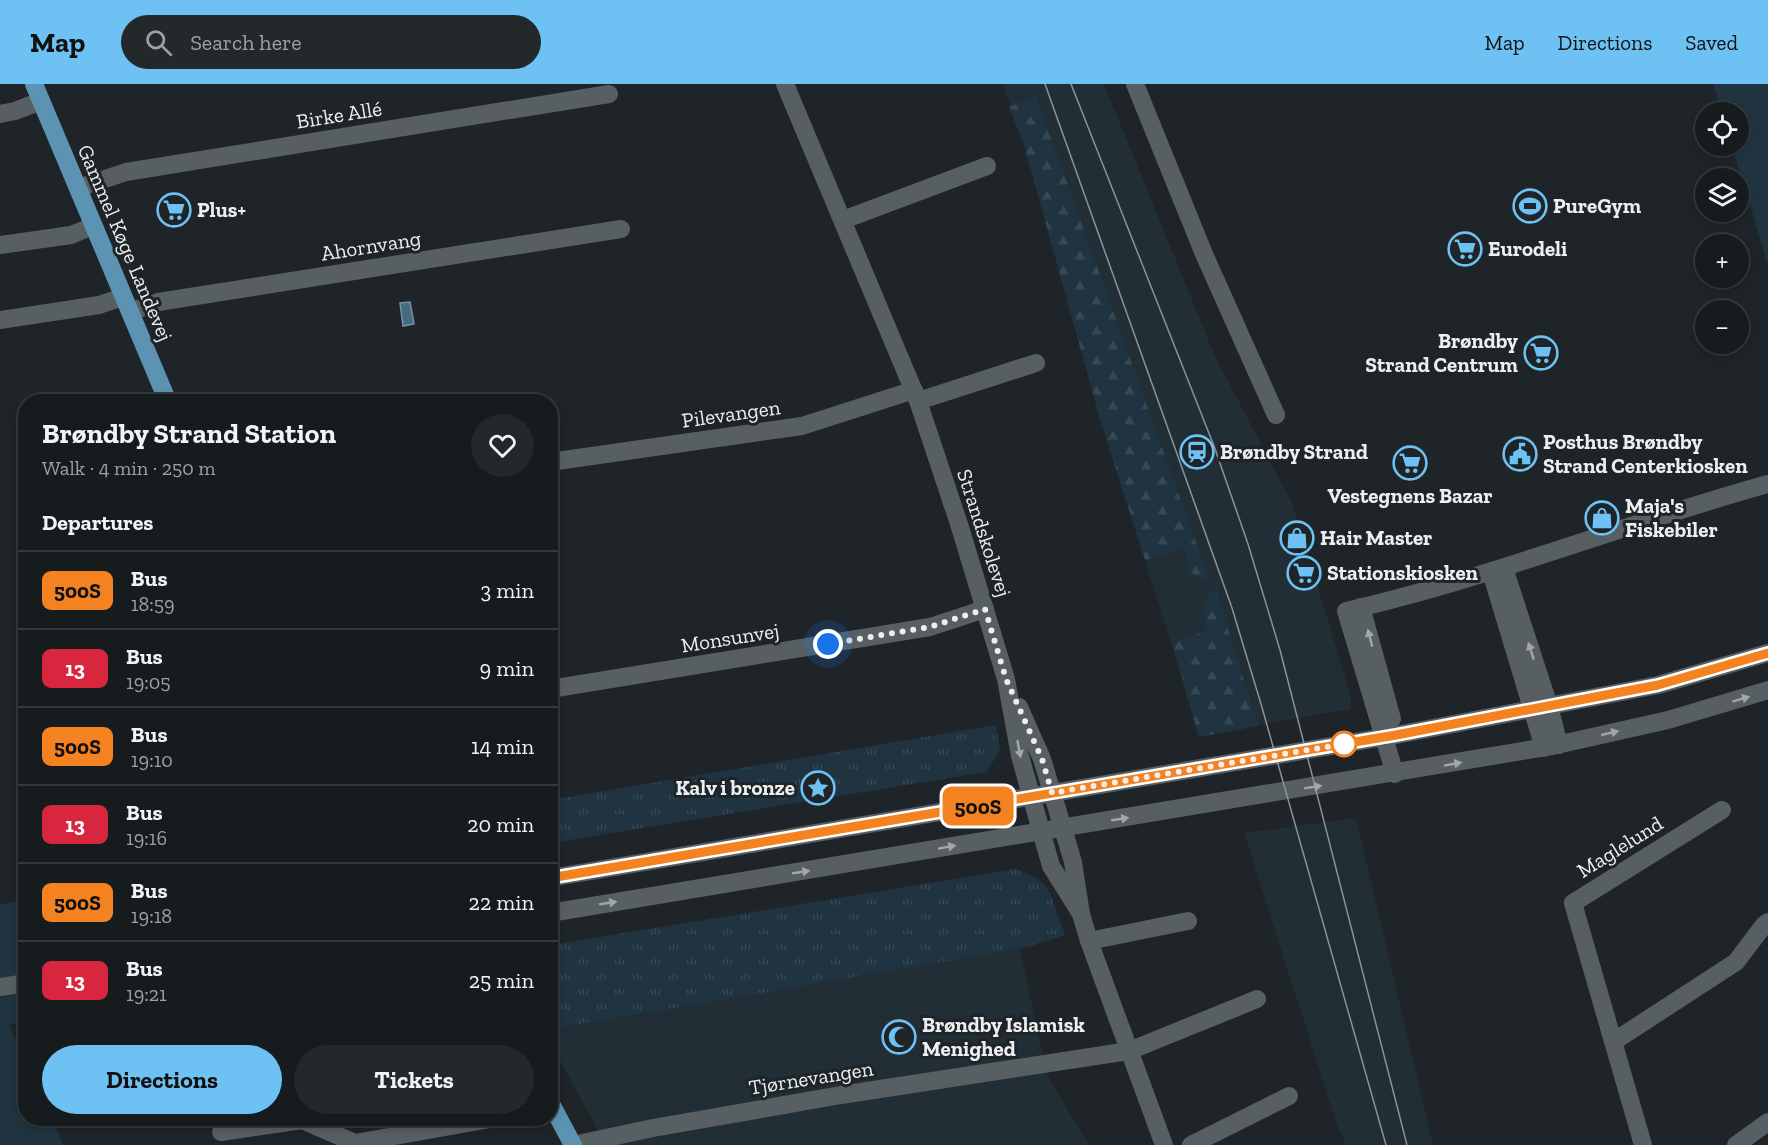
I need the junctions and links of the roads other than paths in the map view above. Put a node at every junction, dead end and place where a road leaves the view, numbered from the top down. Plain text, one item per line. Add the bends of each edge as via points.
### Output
1 (34, 84) edge
2 (785, 84) edge
3 (1136, 84) edge
4 (609, 94) dead end
5 (41, 101) junction
6 (0, 114) edge
7 (987, 166) dead end
8 (78, 188) junction
9 (843, 220) junction
10 (93, 226) junction
11 (621, 229) dead end
12 (0, 245) edge
13 (126, 304) junction
14 (0, 320) edge
15 (1036, 363) dead end
16 (165, 394) edge
17 (916, 396) junction
18 (1276, 415) dead end
19 (558, 461) edge
20 (1768, 484) edge
21 (1497, 570) junction
22 (985, 609) junction
23 (1768, 653) edge
24 (1006, 679) junction
25 (558, 689) edge
26 (1768, 690) edge
27 (1541, 708) junction
28 (1391, 736) junction
29 (1552, 746) junction
30 (1395, 774) junction
31 (1052, 793) junction
32 (1031, 796) junction
33 (1722, 810) dead end
34 (1062, 828) junction
35 (1042, 832) junction
36 (558, 877) edge
37 (558, 912) edge
38 (1081, 914) junction
39 (1188, 921) dead end
40 (1768, 922) edge
41 (1089, 941) junction
42 (18, 984) edge
43 (0, 987) edge
44 (1257, 999) dead end
45 (1613, 1042) junction
46 (1129, 1051) junction
47 (1289, 1096) dead end
48 (558, 1118) edge
49 (1768, 1122) edge
50 (262, 1126) edge
51 (316, 1126) edge
52 (451, 1126) edge
53 (221, 1132) dead end
54 (573, 1145) edge
55 (1164, 1145) edge
56 (1191, 1145) edge
57 (1643, 1145) edge
58 (1736, 1145) edge

1 - 5 main road, Gammel Køge Landevej
2 - 9 street, Strandskolevej
3 - 18 street via 1204,254
4 - 8 street, Birke Allé via 126,172
5 - 6 street
5 - 8 main road, Gammel Køge Landevej
7 - 9 street
8 - 10 main road, Gammel Køge Landevej
9 - 17 street, Strandskolevej
10 - 12 street via 71,235
10 - 13 main road, Gammel Køge Landevej
11 - 13 street, Ahornvang
13 - 14 street, Ahornvang
13 - 16 main road, Gammel Køge Landevej
15 - 17 street
17 - 19 street, Pilevangen via 802,426
17 - 22 street, Strandskolevej
20 - 21 street
21 - 27 street
21 - 28 street via 1346,611
22 - 24 street, Strandskolevej
22 - 25 street, Monsunvej via 930,627
23 - 27 street via 1658,685
24 - 31 street, Strandskolevej via 1042,759
24 -> 32 street, Strandskolevej
29 -> 26 street via 1668,720
27 - 28 street
27 - 29 street
28 - 30 street
28 - 31 street
30 -> 29 street
34 -> 30 street
31 - 32 street
31 - 34 street, Strandskolevej
32 - 35 street, Strandskolevej
32 - 36 street
33 - 45 street, Maglelund via 1573,903
34 - 35 street
34 - 38 street, Strandskolevej
37 -> 35 street
35 - 38 street, Strandskolevej via 1051,866
38 - 41 street, Strandskolevej
39 - 41 street
40 - 45 street via 1736,962
41 - 46 street, Strandskolevej
42 - 43 street
44 - 46 street
45 - 57 street, Maglelund
46 - 54 street, Tjørnevangen via 818,1099
46 - 55 street, Strandskolevej
47 - 56 street
48 - 54 main road
49 - 58 street
50 - 53 street
51 - 52 street via 355,1143

